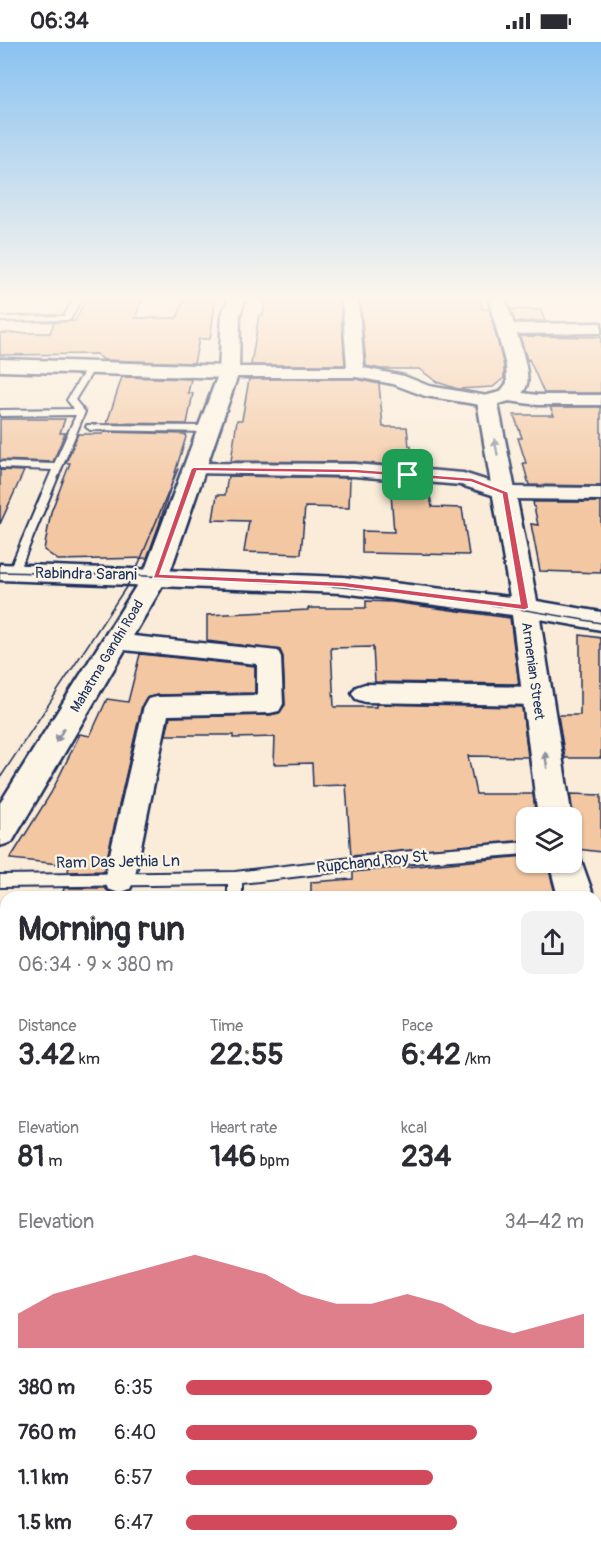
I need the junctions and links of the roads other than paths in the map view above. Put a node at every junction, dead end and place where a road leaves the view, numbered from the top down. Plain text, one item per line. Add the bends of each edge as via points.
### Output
1 (75, 368) edge
2 (229, 368) edge
3 (356, 368) edge
4 (516, 368) edge
5 (90, 369) junction
6 (229, 372) junction
7 (356, 372) junction
8 (497, 399) junction
9 (601, 400) edge
10 (81, 412) junction
11 (0, 413) edge
12 (90, 427) dead end
13 (209, 429) junction
14 (0, 465) edge
15 (59, 467) junction
16 (194, 469) junction
17 (505, 493) junction
18 (601, 494) edge
19 (6, 572) edge
20 (155, 576) junction
21 (525, 608) junction
22 (601, 621) edge
23 (114, 642) junction
24 (365, 693) dead end
25 (537, 696) junction
26 (553, 807) edge
27 (0, 832) edge
28 (516, 849) edge
29 (569, 873) edge
30 (236, 878) junction
31 (119, 880) junction
32 (0, 881) edge
33 (235, 891) edge
34 (574, 891) edge

1 - 5 main road
2 - 6 main road, Mahatma Gandhi Road
3 - 7 street
4 - 8 main road via 517,384
5 - 6 main road
5 - 10 lane via 71,400
6 - 7 street
6 - 13 main road, Mahatma Gandhi Road
7 - 8 street via 398,380 425,391
8 - 9 street
17 -> 8 main road, Armenian Street
10 - 11 lane
10 - 15 lane
12 - 13 lane
13 - 16 main road, Mahatma Gandhi Road
14 - 15 lane
15 - 19 lane
16 - 17 street via 354,471 463,479
16 - 20 main road, Mahatma Gandhi Road
17 - 18 street
17 - 21 main road, Armenian Street
19 - 20 main road, Rabindra Sarani
20 - 21 main road, Rabindra Sarani via 343,585
20 - 23 main road, Mahatma Gandhi Road
21 - 22 main road, Rabindra Sarani
21 - 25 main road, Armenian Street
23 -> 27 main road, Mahatma Gandhi Road
23 - 31 street via 268,657 270,704 157,706
24 - 25 street
26 -> 25 main road, Armenian Street
28 - 30 lane, Rupchand Roy St
29 - 34 main road
30 - 31 lane, Ram Das Jethia Ln
30 - 33 lane
31 - 32 lane, Ram Das Jethia Ln

